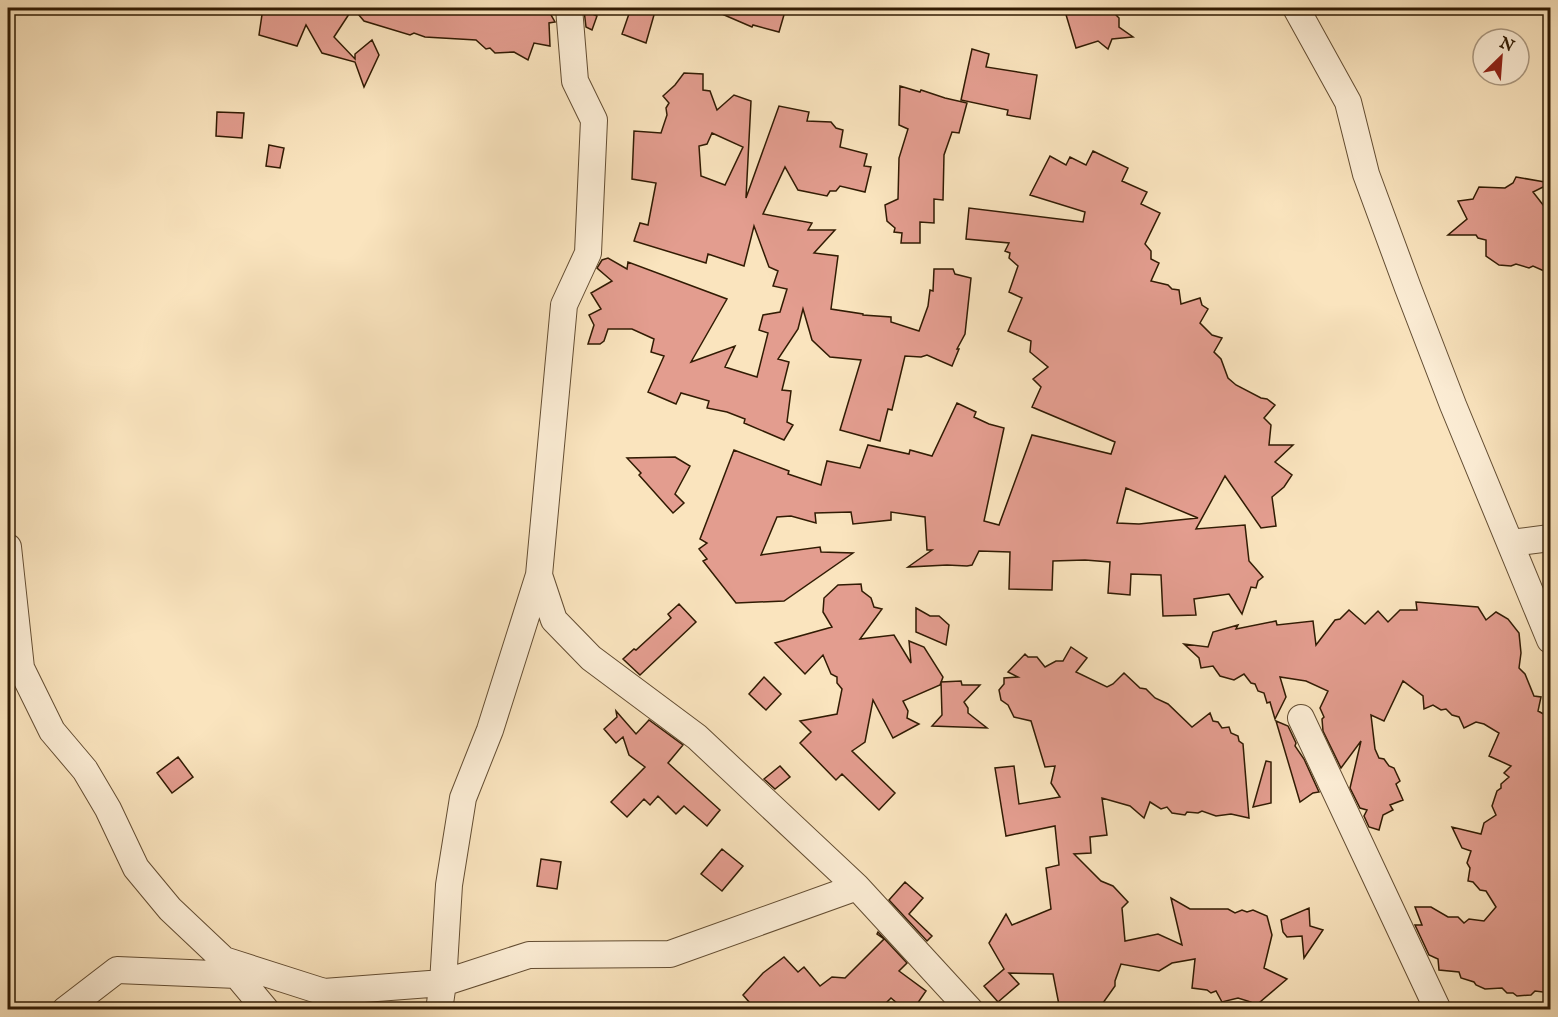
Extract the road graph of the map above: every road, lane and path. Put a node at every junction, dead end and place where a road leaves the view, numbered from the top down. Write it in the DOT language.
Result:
graph roads {
  1 [pos="569,8"];
  2 [pos="1296,8"];
  3 [pos="1551,538"];
  4 [pos="1511,543"];
  5 [pos="8,547"];
  6 [pos="539,575"];
  7 [pos="1551,640"];
  8 [pos="1301,718"];
  9 [pos="856,887"];
  10 [pos="230,968"];
  11 [pos="443,983"];
  12 [pos="65,1010"];
  13 [pos="267,1010"];
  14 [pos="439,1010"];
  15 [pos="970,1010"];
  16 [pos="1438,1010"];
  1 -- 6 [label="street"];
  2 -- 4 [label="street"];
  3 -- 4 [label="street"];
  4 -- 7 [label="street"];
  5 -- 10 [label="street"];
  6 -- 9 [label="street"];
  6 -- 11 [label="street"];
  8 -- 16 [label="street"];
  9 -- 11 [label="street"];
  9 -- 15 [label="street"];
  10 -- 11 [label="street"];
  10 -- 12 [label="street"];
  10 -- 13 [label="street"];
  11 -- 14 [label="street"];
}
